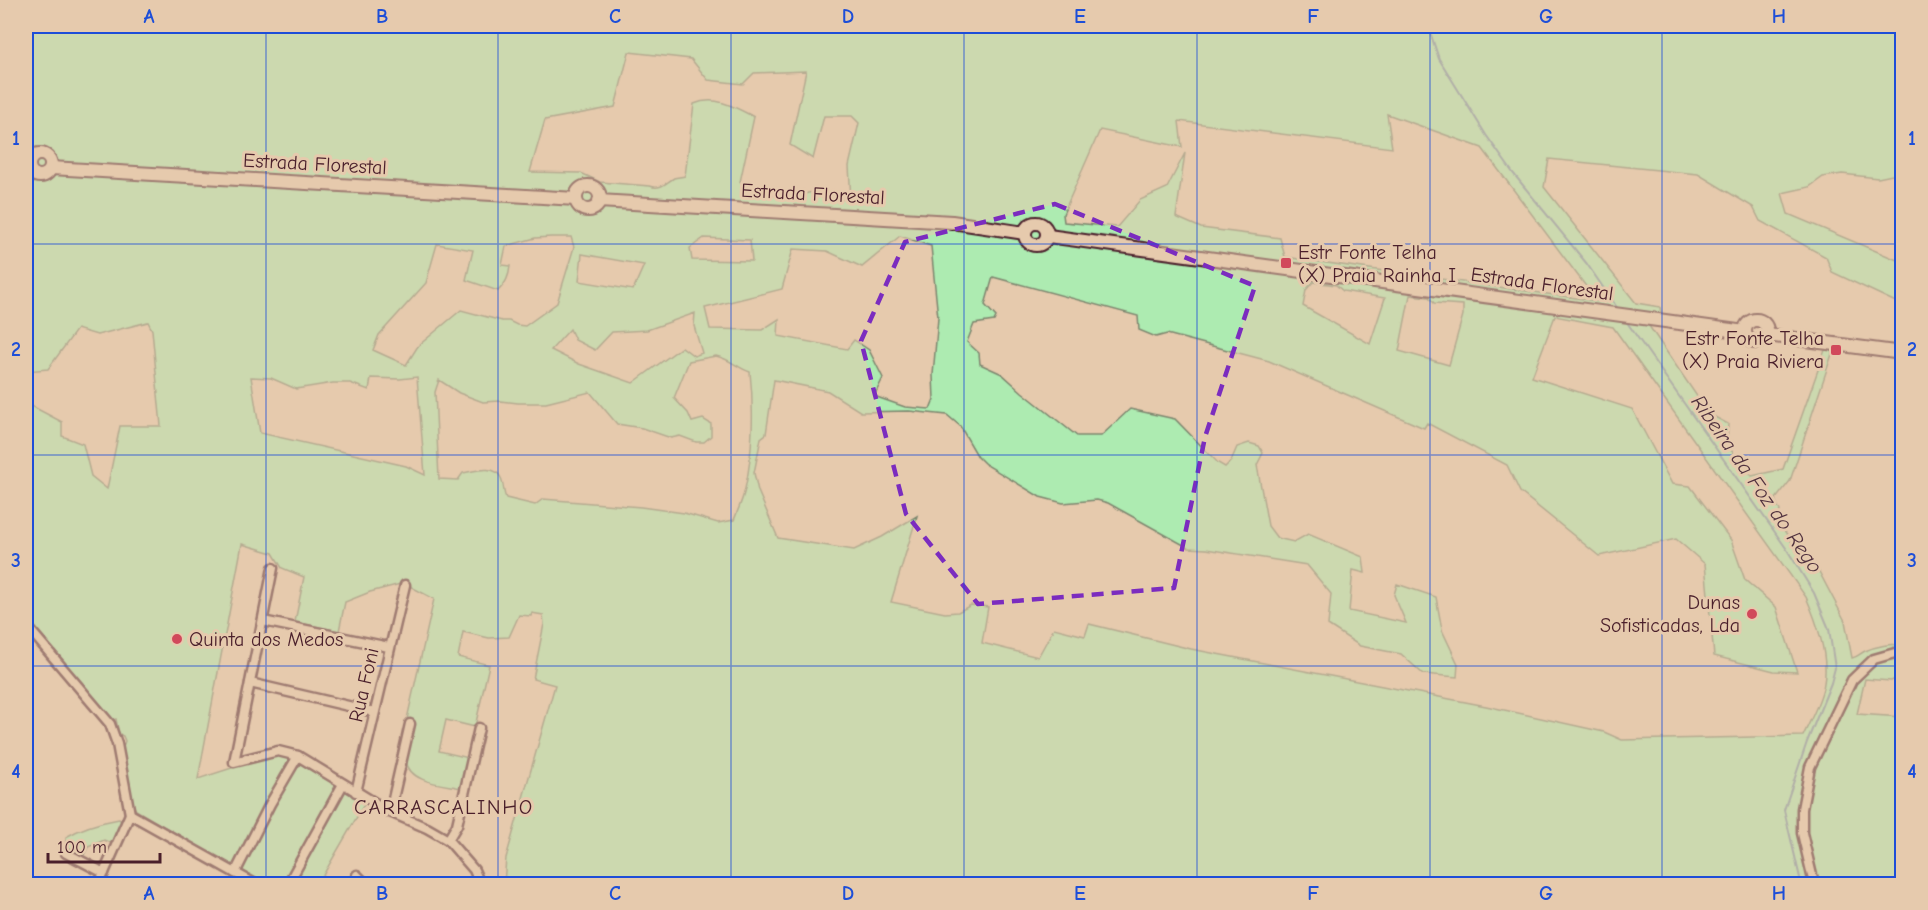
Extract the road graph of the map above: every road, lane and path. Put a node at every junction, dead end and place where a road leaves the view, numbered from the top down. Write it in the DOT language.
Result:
graph roads {
  1 [pos="27,167"];
  2 [pos="51,168"];
  3 [pos="1902,353"];
  4 [pos="273,568"];
  5 [pos="405,585"];
  6 [pos="263,621"];
  7 [pos="26,628"];
  8 [pos="389,647"];
  9 [pos="1902,651"];
  10 [pos="250,683"];
  11 [pos="374,712"];
  12 [pos="410,724"];
  13 [pos="479,728"];
  14 [pos="298,756"];
  15 [pos="343,784"];
  16 [pos="356,792"];
  17 [pos="390,812"];
  18 [pos="130,814"];
  19 [pos="448,840"];
  20 [pos="66,853"];
  21 [pos="104,873"];
  22 [pos="235,873"];
  23 [pos="357,875"];
  24 [pos="99,885"];
  25 [pos="255,885"];
  26 [pos="288,885"];
  27 [pos="366,885"];
  28 [pos="477,885"];
  29 [pos="1814,885"];
  1 -- 2 [label="main road"];
  1 -- 2 [label="main road"];
  2 -- 3 [label="main road, Estrada Florestal"];
  4 -- 6 [label="street"];
  5 -- 8 [label="street, Rua Foni"];
  6 -- 8 [label="street"];
  6 -- 10 [label="street"];
  7 -- 18 [label="street"];
  8 -- 11 [label="street, Rua Foni"];
  9 -- 29 [label="street"];
  10 -- 11 [label="street"];
  10 -- 14 [label="street"];
  11 -- 16 [label="street, Rua Foni"];
  12 -- 17 [label="street"];
  13 -- 19 [label="street"];
  14 -- 15 [label="street"];
  14 -- 22 [label="street"];
  15 -- 16 [label="street"];
  15 -- 26 [label="street"];
  16 -- 17 [label="street"];
  17 -- 19 [label="street"];
  18 -- 21 [label="street"];
  18 -- 22 [label="street"];
  19 -- 28 [label="street"];
  20 -- 21 [label="street"];
  21 -- 24 [label="street"];
  22 -- 25 [label="street"];
  23 -- 27 [label="street"];
}
